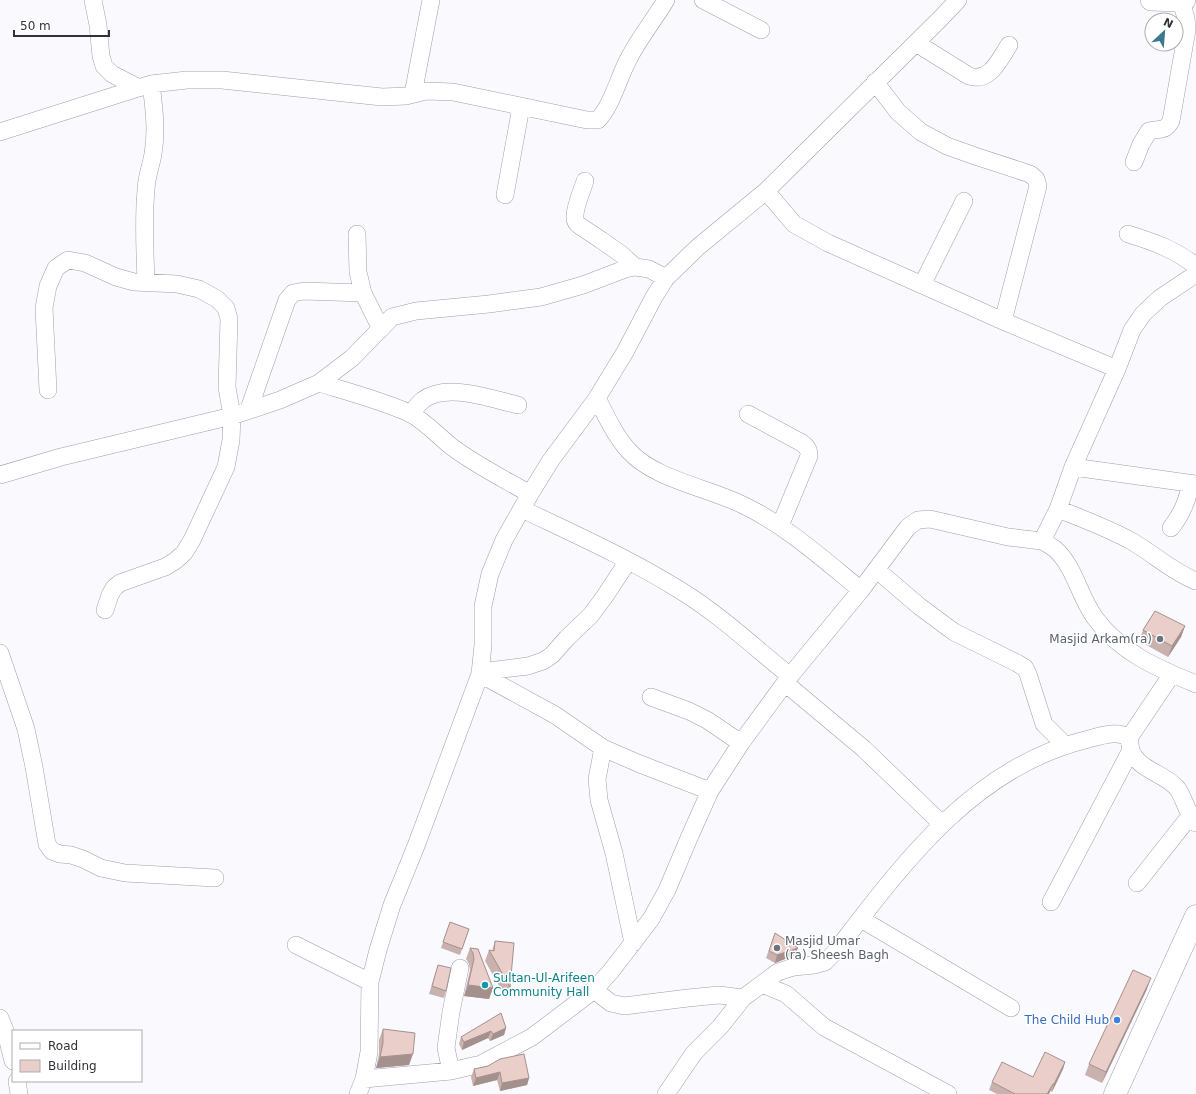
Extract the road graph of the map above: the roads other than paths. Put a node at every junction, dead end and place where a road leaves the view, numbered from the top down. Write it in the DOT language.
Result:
graph roads {
  1 [pos="93,0"];
  2 [pos="431,0"];
  3 [pos="666,0"];
  4 [pos="702,0"];
  5 [pos="958,0"];
  6 [pos="1151,0"];
  7 [pos="1183,0"];
  8 [pos="760,30"];
  9 [pos="916,43"];
  10 [pos="1009,45"];
  11 [pos="875,82"];
  12 [pos="145,86"];
  13 [pos="413,94"];
  14 [pos="521,107"];
  15 [pos="0,132"];
  16 [pos="1134,162"];
  17 [pos="585,181"];
  18 [pos="766,191"];
  19 [pos="505,194"];
  20 [pos="964,201"];
  21 [pos="357,234"];
  22 [pos="1128,234"];
  23 [pos="1196,266"];
  24 [pos="635,267"];
  25 [pos="1196,274"];
  26 [pos="666,278"];
  27 [pos="146,282"];
  28 [pos="922,285"];
  29 [pos="363,293"];
  30 [pos="1003,320"];
  31 [pos="381,329"];
  32 [pos="1117,369"];
  33 [pos="320,383"];
  34 [pos="48,390"];
  35 [pos="597,398"];
  36 [pos="518,405"];
  37 [pos="249,409"];
  38 [pos="410,414"];
  39 [pos="748,414"];
  40 [pos="232,416"];
  41 [pos="1073,467"];
  42 [pos="0,475"];
  43 [pos="1193,484"];
  44 [pos="530,494"];
  45 [pos="522,509"];
  46 [pos="1058,509"];
  47 [pos="780,526"];
  48 [pos="1171,528"];
  49 [pos="1042,541"];
  50 [pos="628,561"];
  51 [pos="877,570"];
  52 [pos="1196,581"];
  53 [pos="861,590"];
  54 [pos="105,610"];
  55 [pos="0,654"];
  56 [pos="480,673"];
  57 [pos="1172,674"];
  58 [pos="788,680"];
  59 [pos="1196,684"];
  60 [pos="651,697"];
  61 [pos="741,743"];
  62 [pos="1130,744"];
  63 [pos="1065,745"];
  64 [pos="603,748"];
  65 [pos="710,791"];
  66 [pos="1193,819"];
  67 [pos="942,824"];
  68 [pos="215,878"];
  69 [pos="1137,883"];
  70 [pos="1051,902"];
  71 [pos="1196,916"];
  72 [pos="861,919"];
  73 [pos="633,943"];
  74 [pos="296,945"];
  75 [pos="1196,950"];
  76 [pos="460,968"];
  77 [pos="370,982"];
  78 [pos="762,984"];
  79 [pos="594,990"];
  80 [pos="743,998"];
  81 [pos="1011,1008"];
  82 [pos="0,1018"];
  83 [pos="12,1057"];
  84 [pos="451,1071"];
  85 [pos="17,1082"];
  86 [pos="361,1086"];
  87 [pos="19,1094"];
  88 [pos="666,1094"];
  89 [pos="948,1094"];
  90 [pos="1115,1094"];
  91 [pos="1132,1094"];
  1 -- 12 [label="street"];
  2 -- 13 [label="street"];
  3 -- 14 [label="street"];
  4 -- 8 [label="street"];
  5 -- 9 [label="street"];
  6 -- 7 [label="main road"];
  7 -- 16 [label="street"];
  9 -- 10 [label="street"];
  9 -- 11 [label="street"];
  11 -- 18 [label="street"];
  11 -- 30 [label="street"];
  12 -- 13 [label="street"];
  12 -- 15 [label="street"];
  12 -- 27 [label="street"];
  13 -- 14 [label="street"];
  14 -- 19 [label="street"];
  17 -- 24 [label="street"];
  18 -- 26 [label="street"];
  18 -- 28 [label="street"];
  20 -- 28 [label="street"];
  21 -- 29 [label="street"];
  22 -- 23 [label="street"];
  24 -- 26 [label="street"];
  24 -- 31 [label="street"];
  25 -- 32 [label="street"];
  26 -- 35 [label="street"];
  27 -- 34 [label="street"];
  27 -- 40 [label="street"];
  28 -- 30 [label="street"];
  29 -- 31 [label="street"];
  29 -- 37 [label="street"];
  30 -- 32 [label="street"];
  31 -- 33 [label="street"];
  32 -- 41 [label="street"];
  33 -- 37 [label="street"];
  33 -- 38 [label="street"];
  35 -- 44 [label="street"];
  35 -- 47 [label="street"];
  36 -- 38 [label="street"];
  37 -- 40 [label="street"];
  38 -- 44 [label="street"];
  39 -- 47 [label="street"];
  40 -- 42 [label="street"];
  40 -- 54 [label="street"];
  41 -- 43 [label="street"];
  41 -- 46 [label="street"];
  43 -- 48 [label="street"];
  44 -- 45 [label="street"];
  45 -- 50 [label="street"];
  45 -- 56 [label="street"];
  46 -- 49 [label="street"];
  46 -- 52 [label="street"];
  47 -- 53 [label="street"];
  49 -- 51 [label="street"];
  49 -- 57 [label="street"];
  50 -- 56 [label="street"];
  50 -- 58 [label="street"];
  51 -- 53 [label="street"];
  51 -- 63 [label="street"];
  53 -- 58 [label="street"];
  55 -- 68 [label="street"];
  56 -- 64 [label="street"];
  56 -- 77 [label="street"];
  57 -- 59 [label="street"];
  57 -- 62 [label="street"];
  58 -- 61 [label="street"];
  58 -- 67 [label="street"];
  60 -- 61 [label="street"];
  61 -- 65 [label="street"];
  62 -- 63 [label="street"];
  62 -- 66 [label="street"];
  62 -- 70 [label="street"];
  63 -- 67 [label="street"];
  64 -- 65 [label="street"];
  64 -- 73 [label="street"];
  65 -- 73 [label="street"];
  66 -- 69 [label="street"];
  67 -- 72 [label="street"];
  71 -- 90 [label="highway"];
  72 -- 78 [label="street"];
  72 -- 81 [label="street"];
  73 -- 79 [label="street"];
  74 -- 77 [label="street"];
  75 -- 91 [label="highway"];
  76 -- 84 [label="street"];
  77 -- 86 [label="street"];
  78 -- 80 [label="street"];
  78 -- 89 [label="street"];
  79 -- 80 [label="street"];
  79 -- 84 [label="street"];
  80 -- 88 [label="street"];
  82 -- 83 [label="street"];
  84 -- 86 [label="street"];
  85 -- 87 [label="street"];
}
